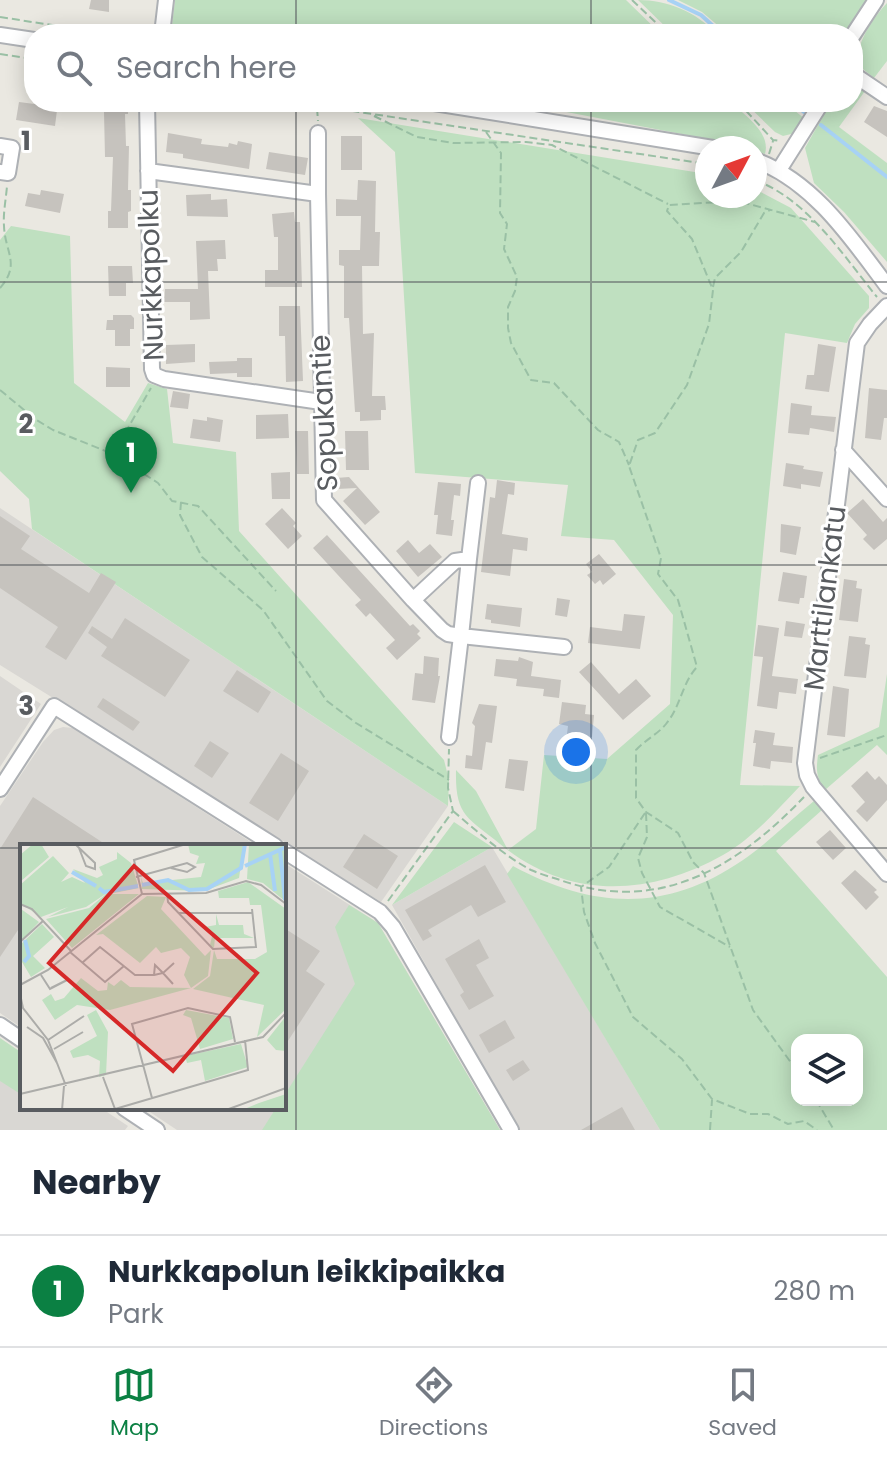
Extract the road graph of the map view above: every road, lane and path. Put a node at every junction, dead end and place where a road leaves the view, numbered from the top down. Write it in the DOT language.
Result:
graph roads {
  1 [pos="166,0"];
  2 [pos="632,0"];
  3 [pos="876,0"];
  4 [pos="0,17"];
  5 [pos="45,24"];
  6 [pos="163,24"];
  7 [pos="657,24"];
  8 [pos="860,24"];
  9 [pos="0,35"];
  10 [pos="24,39"];
  11 [pos="0,54"];
  12 [pos="24,58"];
  13 [pos="863,81"];
  14 [pos="887,97"];
  15 [pos="147,112"];
  16 [pos="354,112"];
  17 [pos="490,112"];
  18 [pos="747,112"];
  19 [pos="816,112"];
  20 [pos="372,115"];
  21 [pos="486,132"];
  22 [pos="318,133"];
  23 [pos="773,140"];
  24 [pos="495,144"];
  25 [pos="796,144"];
  26 [pos="695,145"];
  27 [pos="0,146"];
  28 [pos="767,149"];
  29 [pos="695,162"];
  30 [pos="767,162"];
  31 [pos="779,170"];
  32 [pos="148,171"];
  33 [pos="4,173"];
  34 [pos="767,186"];
  35 [pos="318,194"];
  36 [pos="669,205"];
  37 [pos="771,210"];
  38 [pos="815,222"];
  39 [pos="887,286"];
  40 [pos="0,288"];
  41 [pos="713,290"];
  42 [pos="886,306"];
  43 [pos="154,375"];
  44 [pos="0,390"];
  45 [pos="321,402"];
  46 [pos="843,450"];
  47 [pos="113,454"];
  48 [pos="629,466"];
  49 [pos="478,483"];
  50 [pos="887,499"];
  51 [pos="181,502"];
  52 [pos="469,559"];
  53 [pos="276,591"];
  54 [pos="413,600"];
  55 [pos="461,636"];
  56 [pos="564,647"];
  57 [pos="887,735"];
  58 [pos="449,737"];
  59 [pos="805,763"];
  60 [pos="449,780"];
  61 [pos="813,787"];
  62 [pos="0,789"];
  63 [pos="453,811"];
  64 [pos="646,812"];
  65 [pos="272,844"];
  66 [pos="286,852"];
  67 [pos="704,873"];
  68 [pos="887,874"];
  69 [pos="581,887"];
  70 [pos="653,891"];
  71 [pos="380,912"];
  72 [pos="731,947"];
  73 [pos="0,1025"];
  74 [pos="20,1039"];
  75 [pos="791,1063"];
  76 [pos="712,1099"];
  77 [pos="820,1106"];
  78 [pos="127,1110"];
  79 [pos="157,1130"];
  80 [pos="511,1130"];
  81 [pos="710,1130"];
  82 [pos="817,1130"];
  83 [pos="834,1130"];
  1 -- 6 [label="street"];
  2 -- 7 [label="path"];
  3 -- 8 [label="street"];
  4 -- 5 [label="path"];
  9 -- 10 [label="street"];
  11 -- 12 [label="path"];
  13 -- 14 [label="street"];
  15 -- 32 [label="street, Nurkkapolku"];
  16 -- 20 [label="path"];
  17 -- 26 [label="street"];
  18 -- 23 [label="path"];
  19 -- 25 [label="street"];
  20 -- 21 [label="path"];
  20 -- 24 [label="path"];
  21 -- 24 [label="path"];
  21 -- 29 [label="path"];
  22 -- 35 [label="street, Sopukantie"];
  23 -- 25 [label="path"];
  23 -- 28 [label="path"];
  24 -- 36 [label="path"];
  24 -- 48 [label="path"];
  25 -- 31 [label="street"];
  27 -- 33 [label="street"];
  30 -- 31 [label="street"];
  31 -- 39 [label="street"];
  32 -- 35 [label="street"];
  32 -- 43 [label="street, Nurkkapolku"];
  33 -- 40 [label="path"];
  34 -- 38 [label="path"];
  35 -- 45 [label="street, Sopukantie"];
  36 -- 37 [label="path"];
  36 -- 41 [label="path"];
  37 -- 38 [label="path"];
  37 -- 41 [label="path"];
  38 -- 42 [label="path"];
  41 -- 48 [label="path"];
  42 -- 46 [label="street, Marttilankatu"];
  43 -- 45 [label="street, Nurkkapolku"];
  43 -- 47 [label="path"];
  44 -- 47 [label="path"];
  45 -- 54 [label="street, Sopukantie"];
  46 -- 50 [label="street"];
  46 -- 59 [label="street, Marttilankatu"];
  47 -- 51 [label="path"];
  48 -- 64 [label="path"];
  49 -- 52 [label="street"];
  51 -- 53 [label="path"];
  51 -- 60 [label="path"];
  52 -- 54 [label="street"];
  52 -- 55 [label="street"];
  54 -- 55 [label="street, Sopukantie"];
  55 -- 56 [label="street"];
  55 -- 58 [label="street"];
  57 -- 59 [label="path"];
  58 -- 60 [label="path"];
  59 -- 61 [label="street, Marttilankatu"];
  60 -- 63 [label="path"];
  61 -- 67 [label="path"];
  61 -- 68 [label="street, Marttilankatu"];
  62 -- 65 [label="street"];
  63 -- 69 [label="path"];
  63 -- 71 [label="path"];
  64 -- 67 [label="path"];
  64 -- 69 [label="path"];
  64 -- 70 [label="path"];
  66 -- 71 [label="street"];
  67 -- 70 [label="path"];
  67 -- 72 [label="path"];
  69 -- 70 [label="path"];
  69 -- 76 [label="path"];
  70 -- 72 [label="path"];
  71 -- 80 [label="street"];
  72 -- 75 [label="path"];
  73 -- 74 [label="street"];
  76 -- 81 [label="path"];
  76 -- 82 [label="path"];
  77 -- 83 [label="path"];
  78 -- 79 [label="street"];
}
